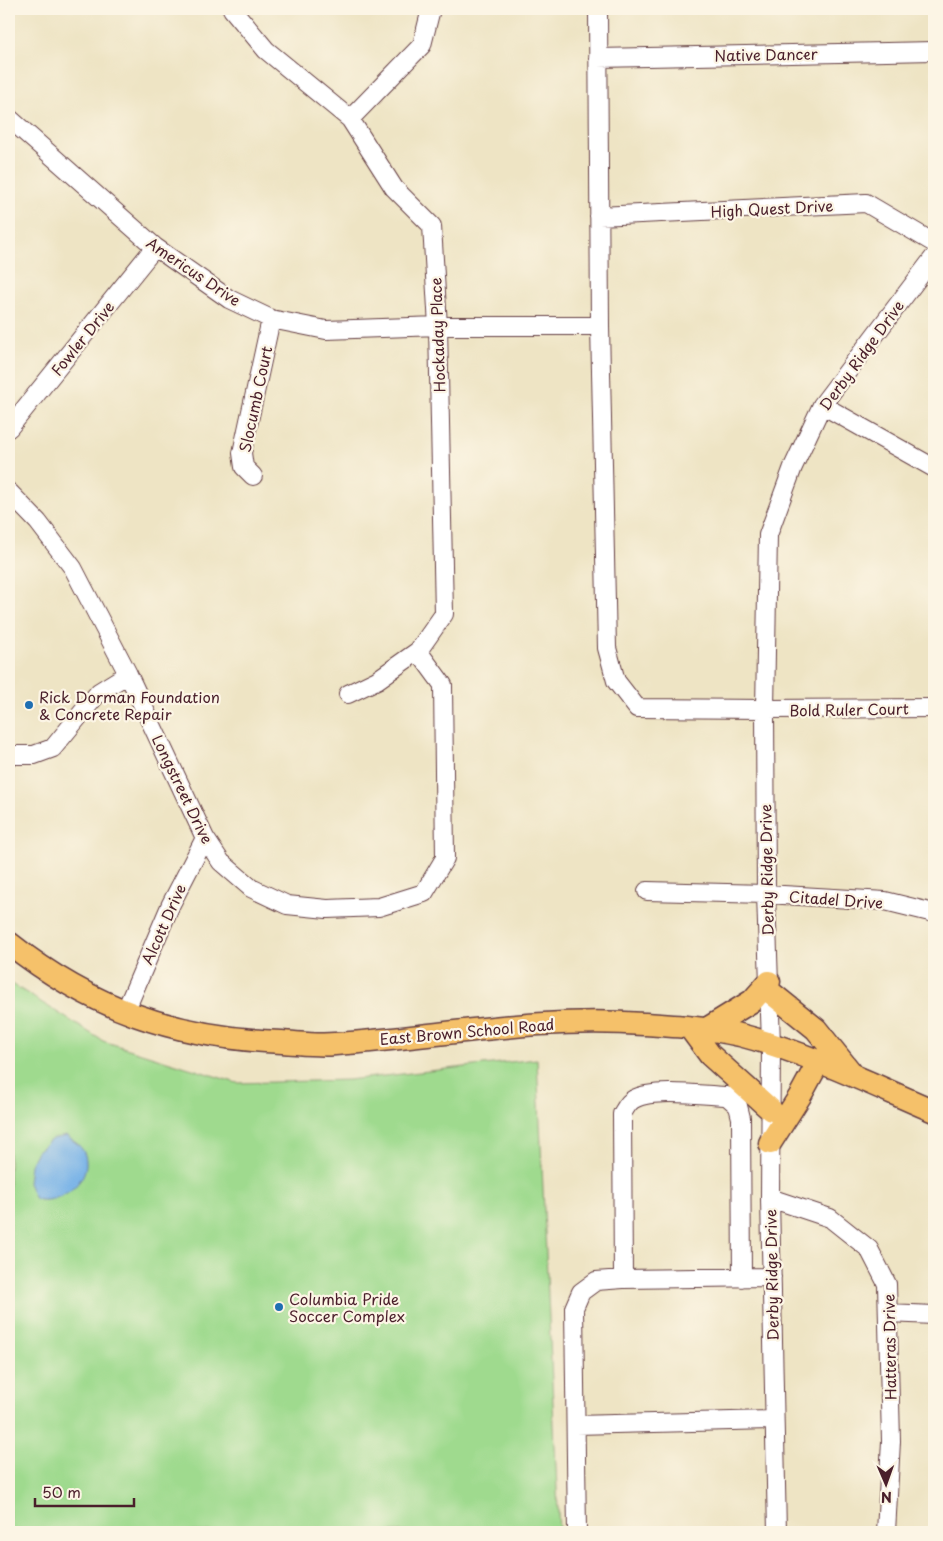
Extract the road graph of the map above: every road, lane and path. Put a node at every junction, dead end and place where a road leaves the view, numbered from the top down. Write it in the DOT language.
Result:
graph roads {
  1 [pos="232,9"];
  2 [pos="431,9"];
  3 [pos="598,9"];
  4 [pos="934,51"];
  5 [pos="598,58"];
  6 [pos="9,118"];
  7 [pos="350,118"];
  8 [pos="599,216"];
  9 [pos="934,243"];
  10 [pos="155,247"];
  11 [pos="934,257"];
  12 [pos="272,319"];
  13 [pos="438,326"];
  14 [pos="600,326"];
  15 [pos="822,405"];
  16 [pos="9,428"];
  17 [pos="934,468"];
  18 [pos="253,476"];
  19 [pos="9,492"];
  20 [pos="418,651"];
  21 [pos="128,674"];
  22 [pos="348,694"];
  23 [pos="934,708"];
  24 [pos="765,710"];
  25 [pos="9,755"];
  26 [pos="205,838"];
  27 [pos="647,891"];
  28 [pos="766,894"];
  29 [pos="934,913"];
  30 [pos="9,944"];
  31 [pos="769,987"];
  32 [pos="125,1012"];
  33 [pos="697,1029"];
  34 [pos="772,1044"];
  35 [pos="819,1061"];
  36 [pos="855,1078"];
  37 [pos="771,1110"];
  38 [pos="934,1111"];
  39 [pos="770,1143"];
  40 [pos="770,1198"];
  41 [pos="772,1277"];
  42 [pos="742,1278"];
  43 [pos="623,1279"];
  44 [pos="888,1313"];
  45 [pos="934,1315"];
  46 [pos="774,1420"];
  47 [pos="576,1425"];
  48 [pos="577,1532"];
  49 [pos="776,1532"];
  50 [pos="886,1532"];
  1 -- 7 [label="street, Hockaday Place"];
  2 -- 7 [label="street"];
  3 -- 5 [label="street"];
  4 -- 5 [label="street, Native Dancer"];
  5 -- 8 [label="street"];
  6 -- 10 [label="street, Americus Drive"];
  7 -- 13 [label="street, Hockaday Place"];
  8 -- 9 [label="street, High Quest Drive"];
  8 -- 14 [label="street"];
  10 -- 12 [label="street, Americus Drive"];
  10 -- 16 [label="street, Fowler Drive"];
  11 -- 15 [label="street, Derby Ridge Drive"];
  12 -- 13 [label="street, Americus Drive"];
  12 -- 18 [label="street, Slocumb Court"];
  13 -- 14 [label="street, Americus Drive"];
  13 -- 20 [label="street, Hockaday Place"];
  14 -- 24 [label="street, Bold Ruler Court"];
  15 -- 17 [label="street"];
  15 -- 24 [label="street, Derby Ridge Drive"];
  19 -- 21 [label="street, Longstreet Drive"];
  20 -- 22 [label="street, Hockaday Place"];
  20 -- 26 [label="street, Longstreet Drive"];
  21 -- 25 [label="street"];
  21 -- 26 [label="street, Longstreet Drive"];
  23 -- 24 [label="street, Bold Ruler Court"];
  24 -- 28 [label="street, Derby Ridge Drive"];
  26 -- 32 [label="street, Alcott Drive"];
  27 -- 28 [label="street, Citadel Drive"];
  28 -- 29 [label="street, Citadel Drive"];
  28 -- 31 [label="street, Derby Ridge Drive"];
  30 -- 32 [label="main road, East Brown School Road"];
  31 -- 33 [label="main road"];
  31 -- 34 [label="street, Derby Ridge Drive"];
  31 -- 36 [label="main road"];
  32 -- 33 [label="main road, East Brown School Road"];
  33 -- 34 [label="main road, East Brown School Road"];
  33 -- 37 [label="main road"];
  34 -- 35 [label="main road, East Brown School Road"];
  34 -- 37 [label="street, Derby Ridge Drive"];
  35 -- 36 [label="main road, East Brown School Road"];
  35 -- 39 [label="main road"];
  36 -- 38 [label="main road, East Brown School Road"];
  37 -- 39 [label="street, Derby Ridge Drive"];
  39 -- 40 [label="street, Derby Ridge Drive"];
  40 -- 41 [label="street, Derby Ridge Drive"];
  40 -- 44 [label="street, Hatteras Drive"];
  41 -- 42 [label="street"];
  41 -- 46 [label="street, Derby Ridge Drive"];
  42 -- 43 [label="street"];
  42 -- 43 [label="street"];
  43 -- 47 [label="street"];
  44 -- 45 [label="street"];
  44 -- 50 [label="street, Hatteras Drive"];
  46 -- 47 [label="street"];
  46 -- 49 [label="street, Derby Ridge Drive"];
  47 -- 48 [label="street"];
}
